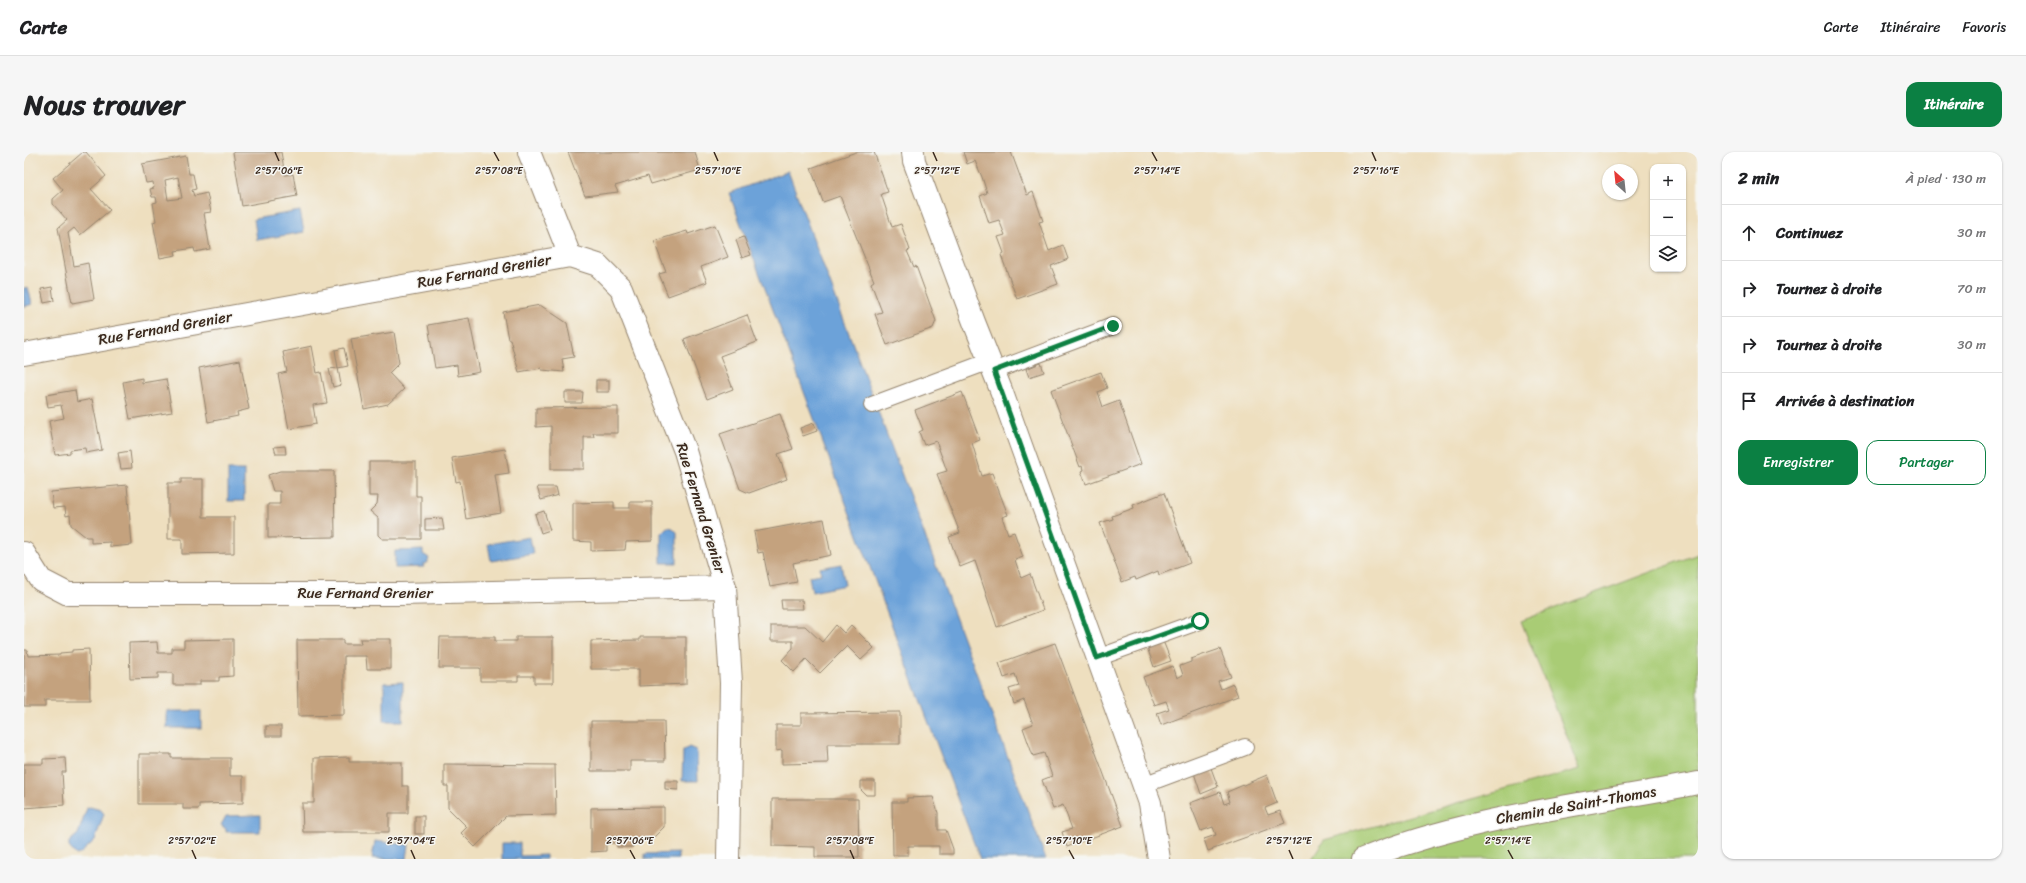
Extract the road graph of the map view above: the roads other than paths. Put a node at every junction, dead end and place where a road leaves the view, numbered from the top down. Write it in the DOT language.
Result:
graph roads {
  1 [pos="529,152"];
  2 [pos="913,152"];
  3 [pos="570,256"];
  4 [pos="1113,326"];
  5 [pos="24,354"];
  6 [pos="992,366"];
  7 [pos="872,405"];
  8 [pos="24,553"];
  9 [pos="725,587"];
  10 [pos="1200,621"];
  11 [pos="1097,658"];
  12 [pos="1245,747"];
  13 [pos="1698,783"];
  14 [pos="1143,785"];
  15 [pos="728,859"];
  16 [pos="1159,859"];
  17 [pos="1363,859"];
  1 -- 3 [label="street"];
  2 -- 6 [label="street"];
  3 -- 5 [label="street, Rue Fernand Grenier"];
  3 -- 9 [label="street, Rue Fernand Grenier"];
  4 -- 6 [label="lane"];
  6 -- 7 [label="lane"];
  6 -- 11 [label="street"];
  8 -- 9 [label="street, Rue Fernand Grenier"];
  9 -- 15 [label="street, Rue Fernand Grenier"];
  10 -- 11 [label="lane"];
  11 -- 14 [label="street"];
  12 -- 14 [label="lane"];
  13 -- 17 [label="street, Chemin de Saint-Thomas"];
  14 -- 16 [label="street"];
}
